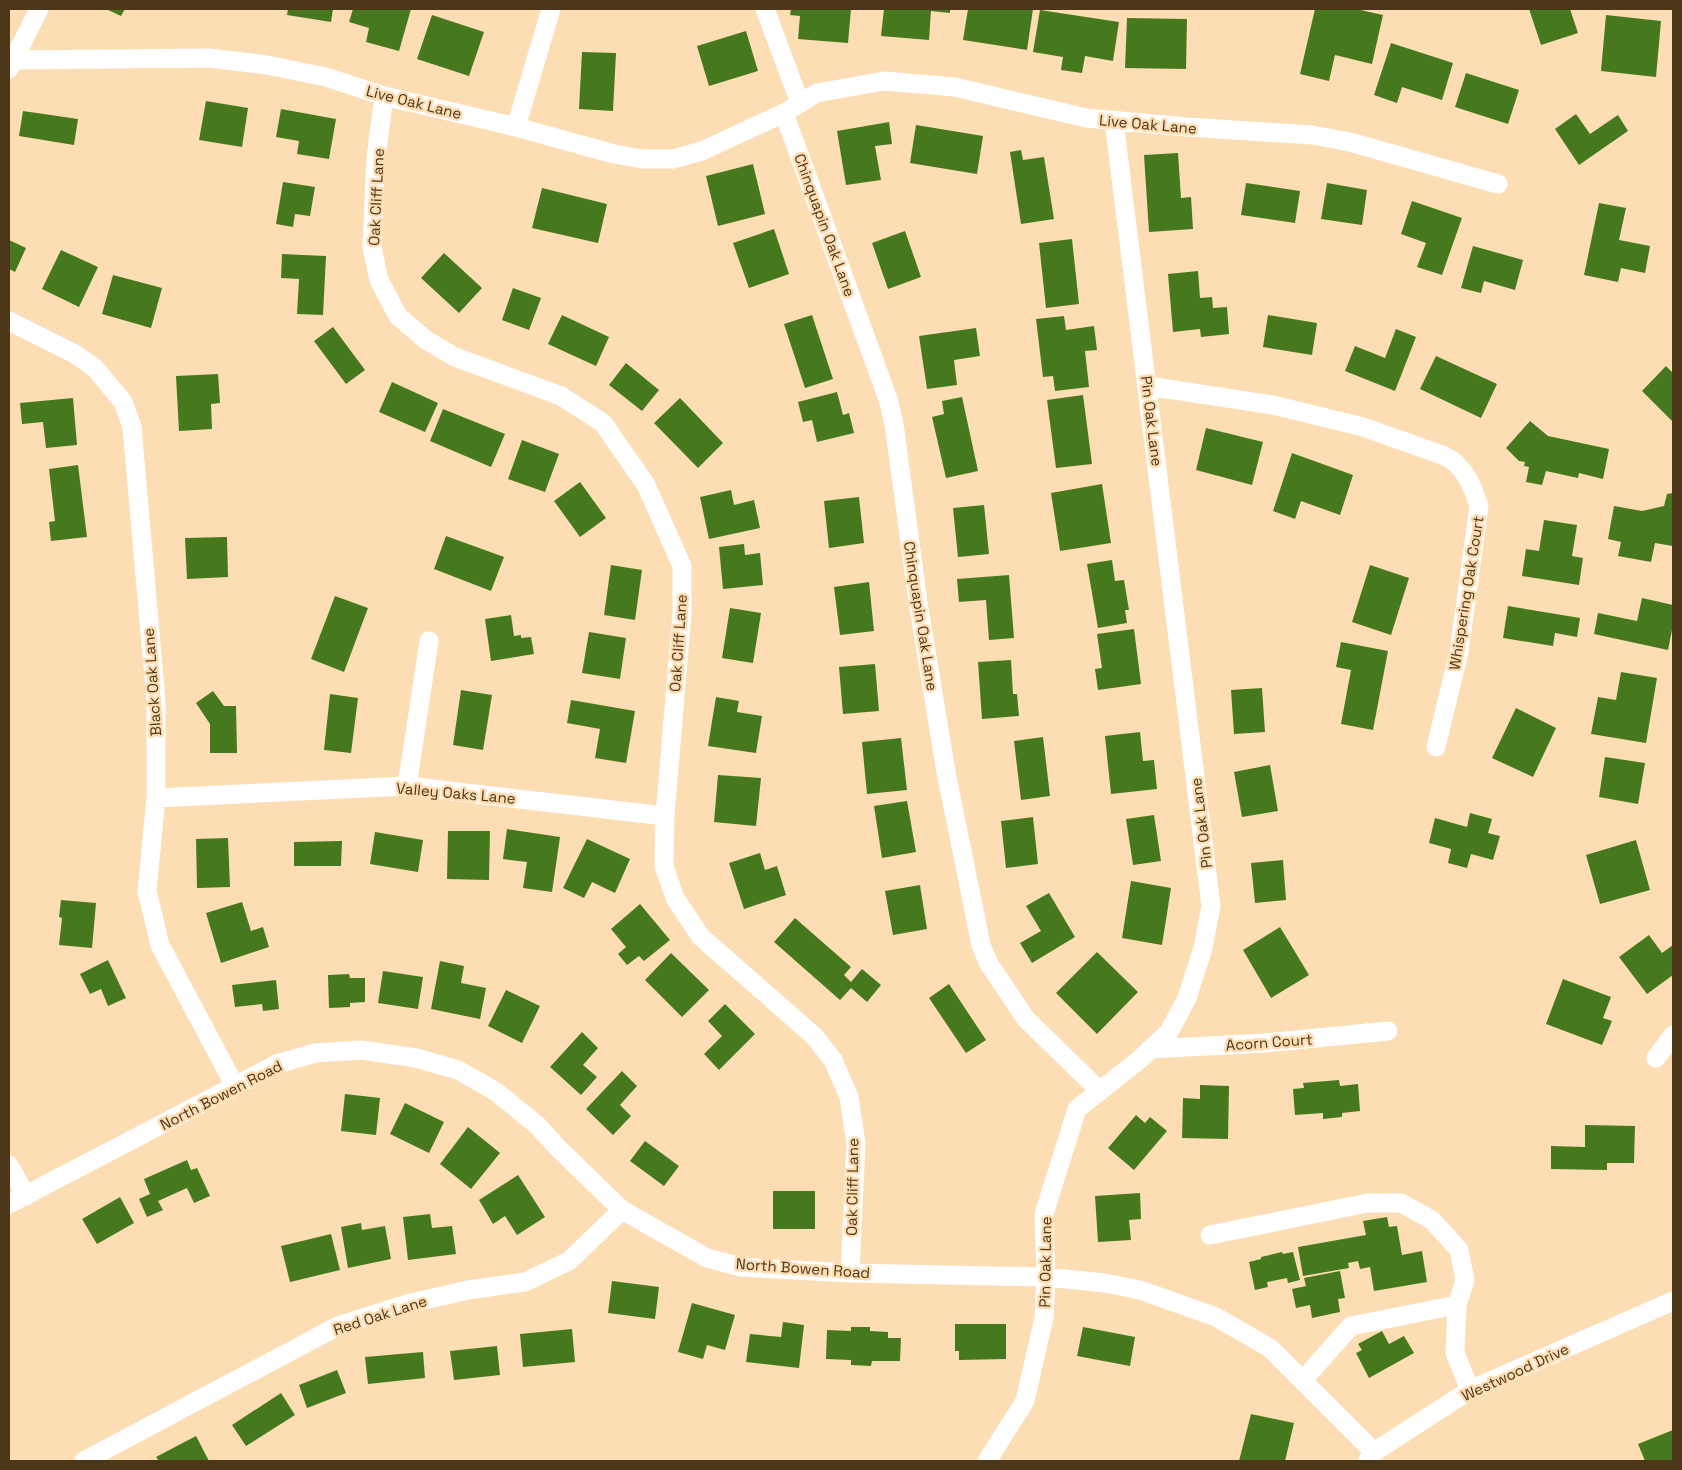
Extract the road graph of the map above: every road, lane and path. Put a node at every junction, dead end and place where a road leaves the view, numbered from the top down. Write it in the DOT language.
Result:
graph roads {
  1 [pos="39,9"];
  2 [pos="551,9"];
  3 [pos="765,9"];
  4 [pos="11,64"];
  5 [pos="384,96"];
  6 [pos="800,103"];
  7 [pos="784,112"];
  8 [pos="1114,121"];
  9 [pos="516,127"];
  10 [pos="1498,184"];
  11 [pos="9,321"];
  12 [pos="1148,386"];
  13 [pos="429,641"];
  14 [pos="1436,747"];
  15 [pos="407,786"];
  16 [pos="156,798"];
  17 [pos="666,816"];
  18 [pos="1388,1031"];
  19 [pos="1673,1035"];
  20 [pos="1150,1050"];
  21 [pos="1656,1058"];
  22 [pos="235,1086"];
  23 [pos="1100,1091"];
  24 [pos="9,1165"];
  25 [pos="26,1196"];
  26 [pos="9,1204"];
  27 [pos="622,1210"];
  28 [pos="1210,1235"];
  29 [pos="850,1273"];
  30 [pos="1046,1277"];
  31 [pos="1673,1301"];
  32 [pos="1457,1305"];
  33 [pos="1303,1380"];
  34 [pos="1470,1390"];
  35 [pos="1371,1457"];
  36 [pos="84,1461"];
  37 [pos="988,1461"];
  1 -- 4 [label="street"];
  2 -- 9 [label="street"];
  3 -- 6 [label="street"];
  4 -- 5 [label="street, Live Oak Lane"];
  5 -- 9 [label="street, Live Oak Lane"];
  5 -- 17 [label="street, Oak Cliff Lane"];
  6 -- 7 [label="street, Live Oak Lane"];
  6 -- 8 [label="street, Live Oak Lane"];
  7 -- 9 [label="street, Live Oak Lane"];
  7 -- 23 [label="street, Chinquapin Oak Lane"];
  8 -- 10 [label="street, Live Oak Lane"];
  8 -- 12 [label="street, Pin Oak Lane"];
  11 -- 16 [label="street, Black Oak Lane"];
  12 -- 14 [label="street, Whispering Oak Court"];
  12 -- 20 [label="street, Pin Oak Lane"];
  13 -- 15 [label="street"];
  15 -- 16 [label="street, Valley Oaks Lane"];
  15 -- 17 [label="street, Valley Oaks Lane"];
  16 -- 22 [label="street, Black Oak Lane"];
  17 -- 29 [label="street, Oak Cliff Lane"];
  18 -- 20 [label="street, Acorn Court"];
  19 -- 21 [label="street"];
  20 -- 23 [label="street, Pin Oak Lane"];
  22 -- 25 [label="street, North Bowen Road"];
  22 -- 27 [label="street, North Bowen Road"];
  23 -- 30 [label="street, Pin Oak Lane"];
  24 -- 25 [label="street"];
  25 -- 26 [label="street, North Bowen Road"];
  27 -- 29 [label="street, North Bowen Road"];
  27 -- 36 [label="street, Red Oak Lane"];
  28 -- 32 [label="street"];
  29 -- 30 [label="street, North Bowen Road"];
  30 -- 33 [label="street, North Bowen Road"];
  30 -- 37 [label="street, Pin Oak Lane"];
  31 -- 34 [label="street, Westwood Drive"];
  32 -- 33 [label="street"];
  32 -- 34 [label="street"];
  33 -- 35 [label="street, North Bowen Road"];
  34 -- 35 [label="street, Westwood Drive"];
}
